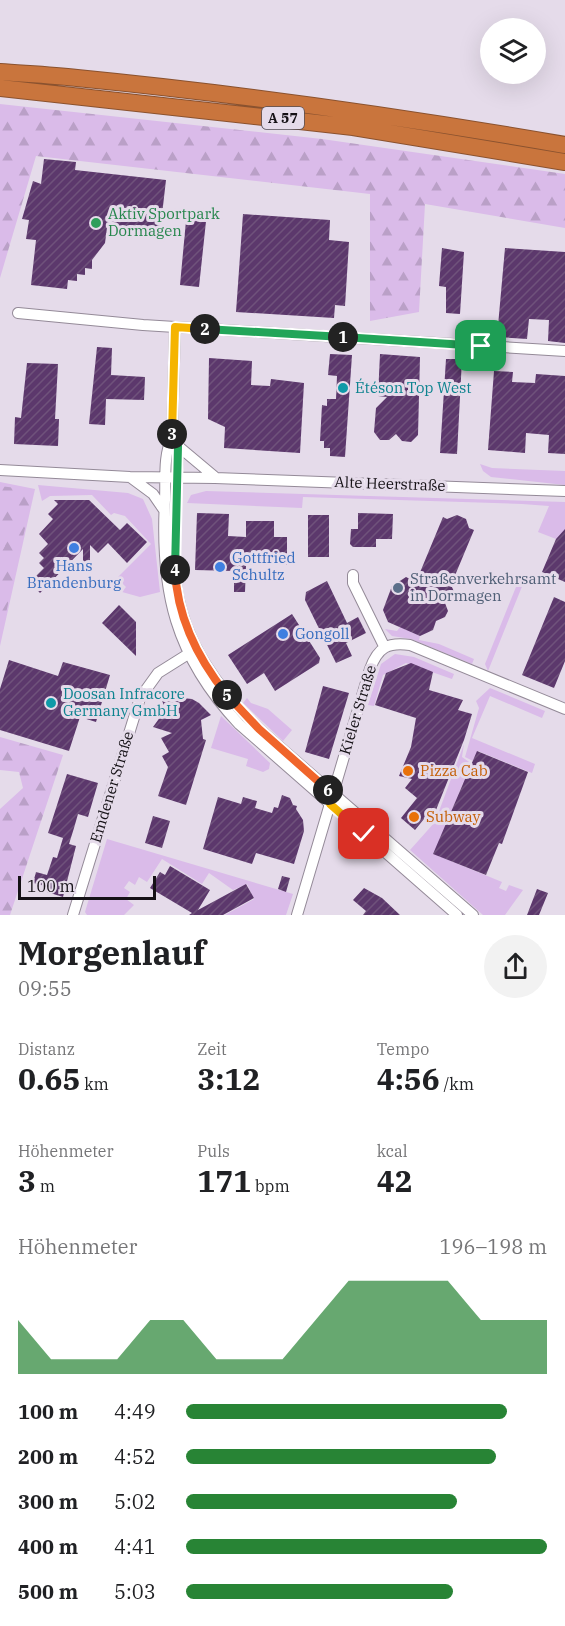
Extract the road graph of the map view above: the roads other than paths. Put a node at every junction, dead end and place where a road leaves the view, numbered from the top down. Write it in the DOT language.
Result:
graph roads {
  1 [pos="0,72"];
  2 [pos="0,88"];
  3 [pos="565,145"];
  4 [pos="565,162"];
  5 [pos="18,313"];
  6 [pos="175,327"];
  7 [pos="565,351"];
  8 [pos="175,442"];
  9 [pos="0,470"];
  10 [pos="130,477"];
  11 [pos="165,477"];
  12 [pos="177,477"];
  13 [pos="215,478"];
  14 [pos="565,491"];
  15 [pos="164,510"];
  16 [pos="353,574"];
  17 [pos="384,646"];
  18 [pos="192,651"];
  19 [pos="565,709"];
  20 [pos="331,799"];
  21 [pos="73,915"];
  22 [pos="297,915"];
  23 [pos="457,915"];
  24 [pos="473,915"];
  1 -- 3 [label="highway, A 57"];
  2 -- 4 [label="highway, A 57"];
  5 -- 6 [label="street"];
  6 -- 7 [label="street"];
  6 -- 8 [label="street"];
  8 -- 11 [label="street"];
  8 -- 12 [label="street"];
  8 -- 13 [label="street"];
  9 -- 10 [label="street, Alte Heerstraße"];
  10 -- 11 [label="street, Alte Heerstraße"];
  10 -- 15 [label="street"];
  11 -- 12 [label="street, Alte Heerstraße"];
  11 -- 15 [label="street"];
  12 -- 13 [label="street, Alte Heerstraße"];
  12 -- 18 [label="street"];
  13 -- 14 [label="street, Alte Heerstraße"];
  15 -- 18 [label="street"];
  16 -- 17 [label="street"];
  17 -- 19 [label="street"];
  17 -- 20 [label="street, Kieler Straße"];
  18 -- 20 [label="street"];
  18 -- 21 [label="street, Emdener Straße"];
  20 -- 22 [label="street, Kieler Straße"];
  20 -- 23 [label="street"];
  20 -- 24 [label="street"];
}
